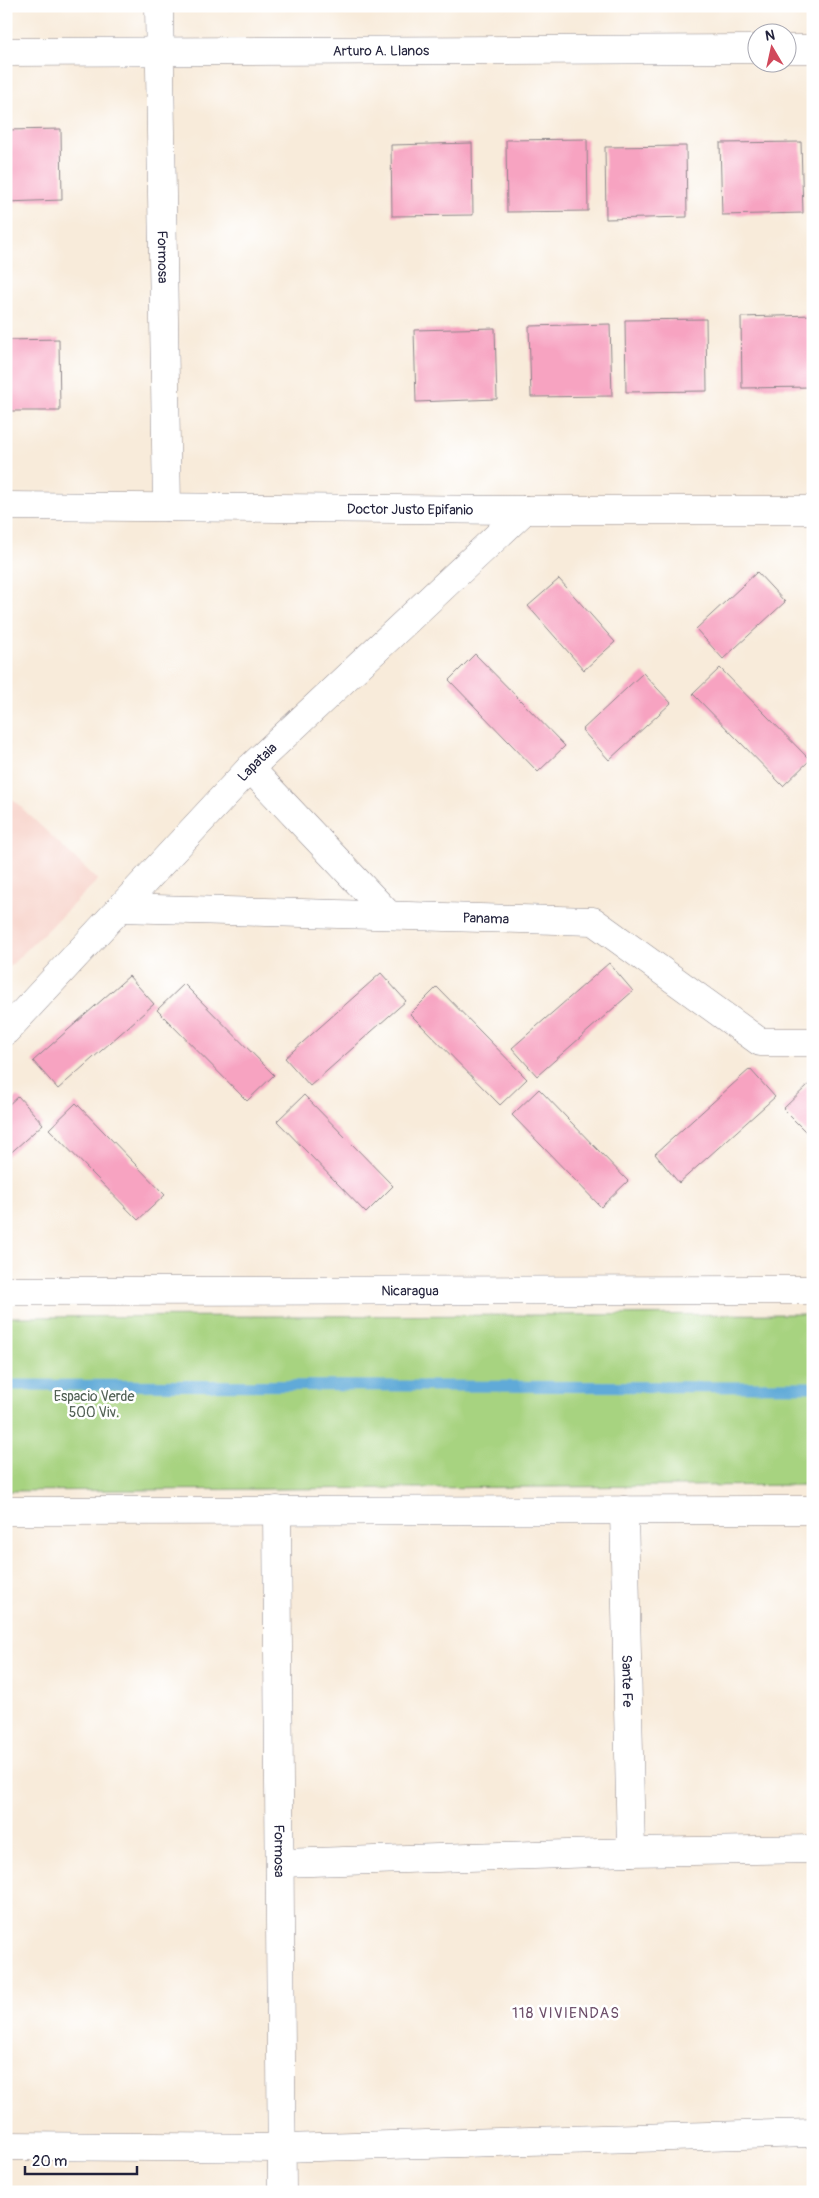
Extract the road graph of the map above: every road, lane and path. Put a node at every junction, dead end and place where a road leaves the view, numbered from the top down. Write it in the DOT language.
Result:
graph roads {
  1 [pos="159,6"];
  2 [pos="746,49"];
  3 [pos="796,49"];
  4 [pos="813,49"];
  5 [pos="6,52"];
  6 [pos="159,52"];
  7 [pos="6,506"];
  8 [pos="167,507"];
  9 [pos="525,510"];
  10 [pos="813,510"];
  11 [pos="250,768"];
  12 [pos="120,908"];
  13 [pos="388,914"];
  14 [pos="6,1031"];
  15 [pos="813,1042"];
  16 [pos="813,1290"];
  17 [pos="6,1291"];
  18 [pos="277,1510"];
  19 [pos="624,1510"];
  20 [pos="813,1510"];
  21 [pos="6,1511"];
  22 [pos="813,1849"];
  23 [pos="631,1852"];
  24 [pos="281,1863"];
  25 [pos="813,2133"];
  26 [pos="6,2146"];
  27 [pos="282,2148"];
  28 [pos="282,2192"];
  1 -- 6 [label="street, Formosa"];
  2 -- 6 [label="street, Arturo A. Llanos"];
  3 -- 4 [label="street"];
  5 -- 6 [label="street, Arturo A. Llanos"];
  6 -- 8 [label="street, Formosa"];
  7 -- 8 [label="street, Doctor Justo Epifanio"];
  8 -- 9 [label="street, Doctor Justo Epifanio"];
  9 -- 10 [label="street, Doctor Justo Epifanio"];
  9 -- 11 [label="street, Lapataia"];
  11 -- 12 [label="street, Lapataia"];
  11 -- 13 [label="street"];
  12 -- 13 [label="street, Panama"];
  12 -- 14 [label="street, Lapataia"];
  13 -- 15 [label="street, Panama"];
  16 -- 17 [label="street, Nicaragua"];
  18 -- 19 [label="street"];
  18 -- 21 [label="street"];
  18 -- 24 [label="street, Formosa"];
  19 -- 20 [label="street"];
  19 -- 23 [label="street, Sante Fe"];
  22 -- 23 [label="street"];
  23 -- 24 [label="street"];
  24 -- 27 [label="street, Formosa"];
  25 -- 27 [label="street"];
  26 -- 27 [label="street"];
  27 -- 28 [label="street, Formosa"];
}
